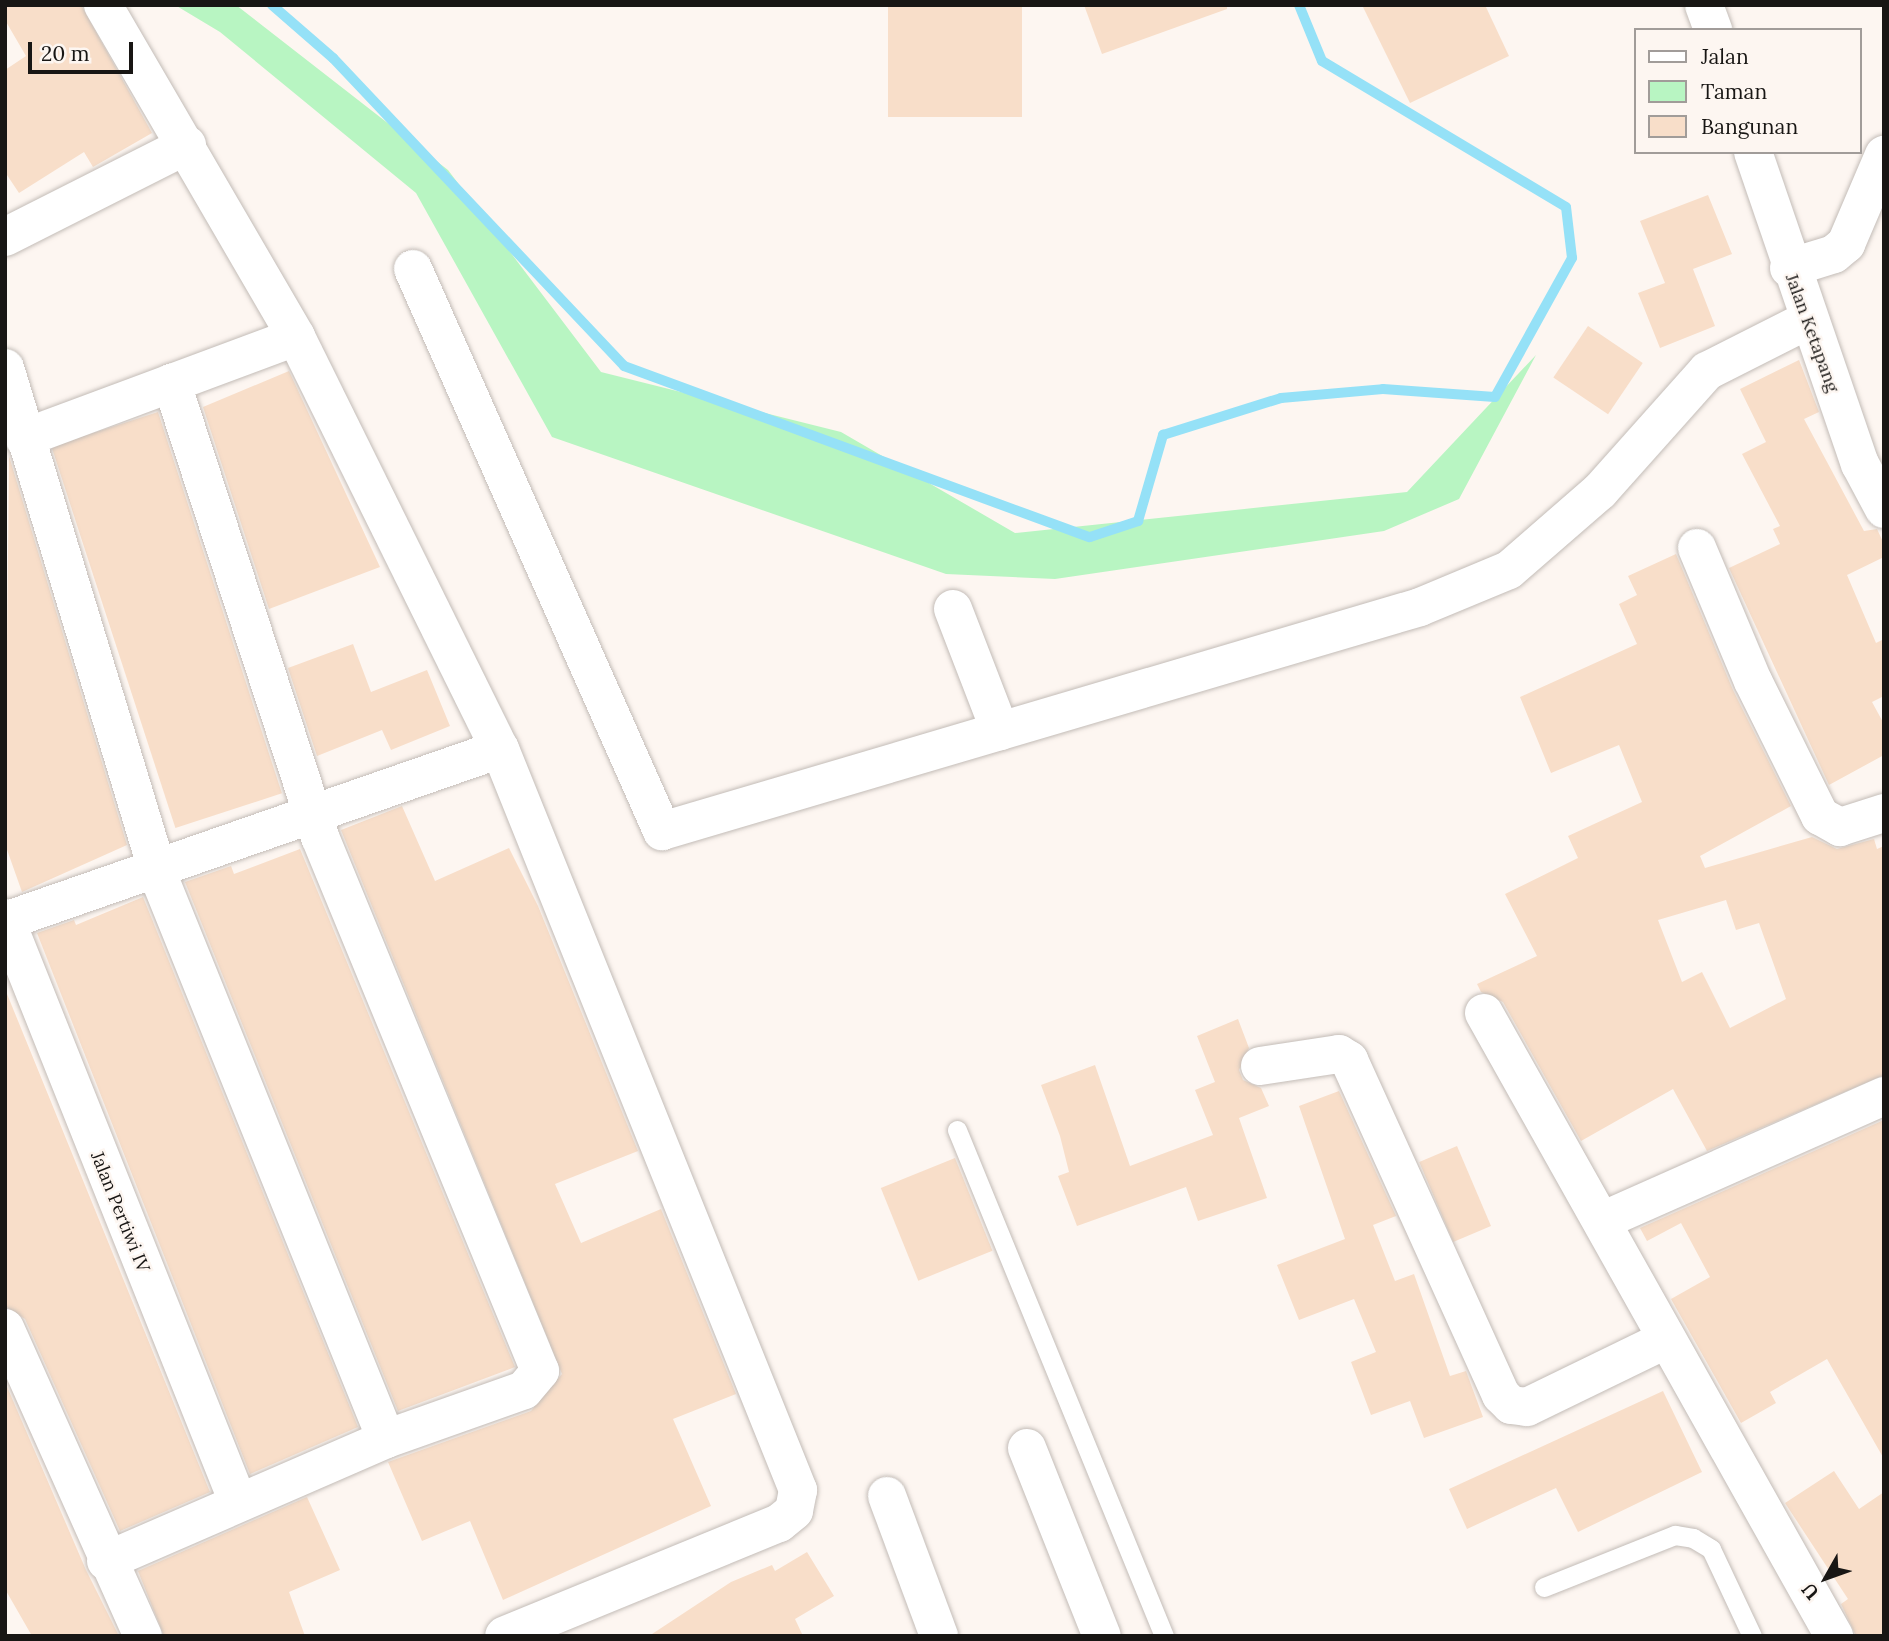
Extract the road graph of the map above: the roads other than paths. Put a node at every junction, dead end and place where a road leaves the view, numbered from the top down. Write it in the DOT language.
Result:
graph roads {
  1 [pos="103,5"];
  2 [pos="1704,5"];
  3 [pos="1712,28"];
  4 [pos="187,145"];
  5 [pos="1754,154"];
  6 [pos="1884,155"];
  7 [pos="5,237"];
  8 [pos="1788,268"];
  9 [pos="413,269"];
  10 [pos="1808,320"];
  11 [pos="296,337"];
  12 [pos="5,368"];
  13 [pos="172,383"];
  14 [pos="24,438"];
  15 [pos="1884,509"];
  16 [pos="1697,548"];
  17 [pos="953,609"];
  18 [pos="1000,731"];
  19 [pos="500,748"];
  20 [pos="1884,813"];
  21 [pos="314,814"];
  22 [pos="157,868"];
  23 [pos="6,920"];
  24 [pos="1484,1013"];
  25 [pos="1260,1066"];
  26 [pos="1884,1096"];
  27 [pos="957,1130"];
  28 [pos="1604,1220"];
  29 [pos="5,1328"];
  30 [pos="1665,1340"];
  31 [pos="14,1376"];
  32 [pos="386,1439"];
  33 [pos="1027,1448"];
  34 [pos="887,1496"];
  35 [pos="238,1502"];
  36 [pos="106,1561"];
  37 [pos="1544,1587"];
  38 [pos="143,1636"];
  39 [pos="504,1636"];
  40 [pos="939,1636"];
  41 [pos="1102,1636"];
  42 [pos="1164,1636"];
  43 [pos="1752,1636"];
  44 [pos="1834,1636"];
  1 -- 4 [label="street"];
  2 -- 3 [label="street"];
  4 -- 7 [label="street"];
  4 -- 11 [label="street"];
  5 -- 8 [label="street, Jalan Ketapang"];
  6 -- 8 [label="street"];
  8 -- 10 [label="street, Jalan Ketapang"];
  9 -- 18 [label="street"];
  10 -- 15 [label="street, Jalan Ketapang"];
  10 -- 18 [label="street"];
  11 -- 13 [label="street"];
  11 -- 19 [label="street"];
  12 -- 14 [label="street"];
  13 -- 14 [label="street"];
  13 -- 21 [label="street"];
  14 -- 22 [label="street"];
  16 -- 20 [label="street"];
  17 -- 18 [label="street"];
  19 -- 21 [label="street"];
  19 -- 39 [label="street"];
  21 -- 22 [label="street"];
  21 -- 32 [label="street"];
  22 -- 23 [label="street"];
  22 -- 32 [label="street"];
  23 -- 35 [label="street, Jalan Pertiwi IV"];
  24 -- 28 [label="street"];
  25 -- 30 [label="street"];
  26 -- 28 [label="street"];
  27 -- 42 [label="lane"];
  28 -- 30 [label="street"];
  29 -- 31 [label="street"];
  30 -- 44 [label="street"];
  31 -- 36 [label="street"];
  32 -- 35 [label="street"];
  33 -- 41 [label="street"];
  34 -- 40 [label="street"];
  35 -- 36 [label="street"];
  36 -- 38 [label="street"];
  37 -- 43 [label="lane"];
}
